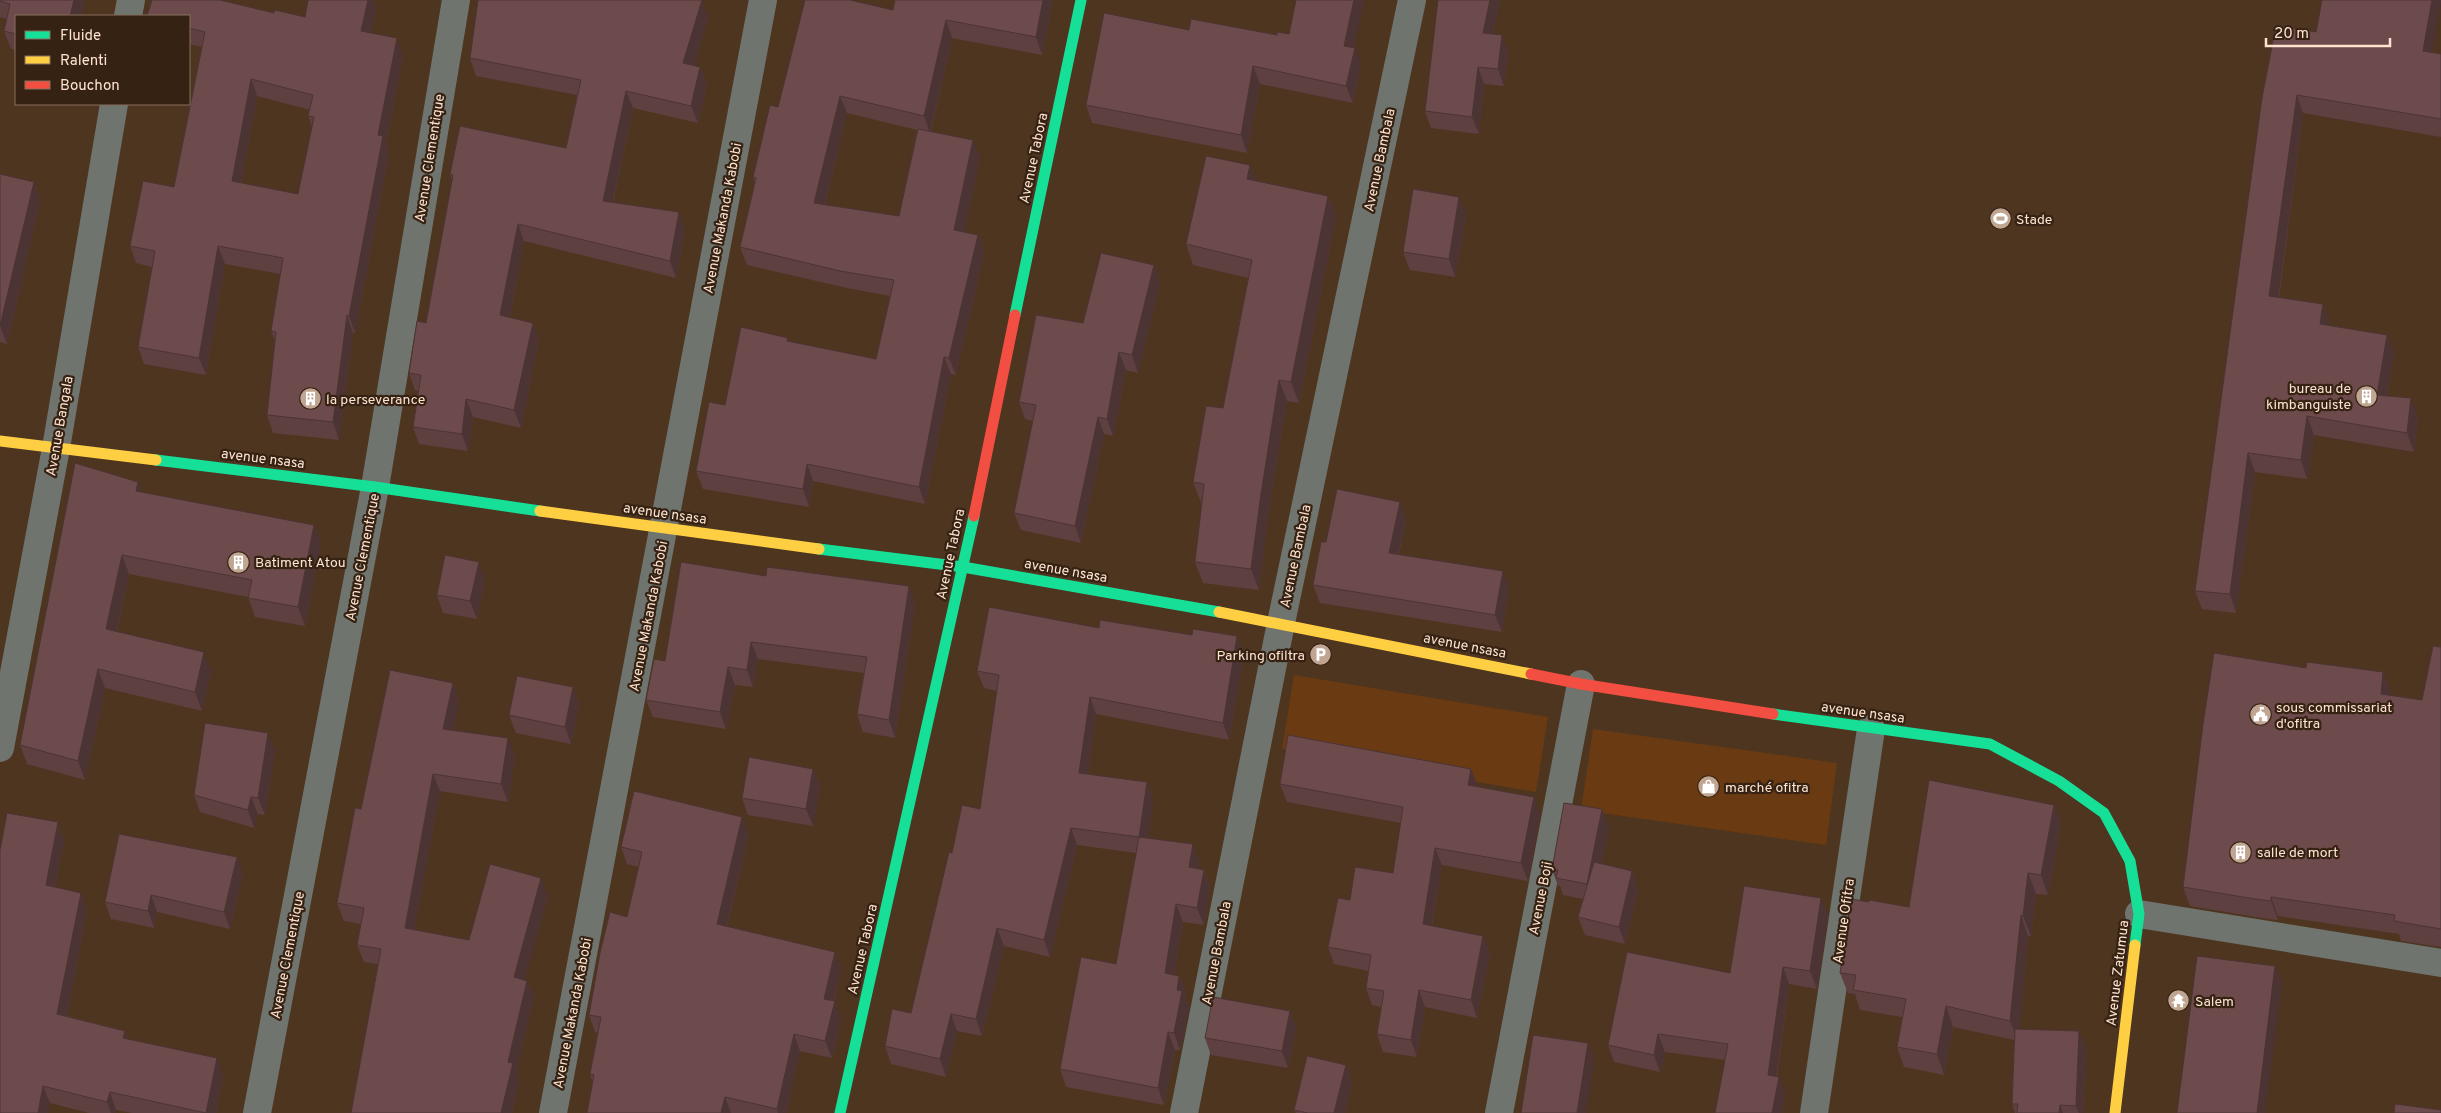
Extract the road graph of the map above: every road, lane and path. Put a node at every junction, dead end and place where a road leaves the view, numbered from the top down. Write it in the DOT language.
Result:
graph roads {
  1 [pos="131,0"];
  2 [pos="456,0"];
  3 [pos="763,0"];
  4 [pos="1081,0"];
  5 [pos="1412,0"];
  6 [pos="128,15"];
  7 [pos="114,105"];
  8 [pos="0,441"];
  9 [pos="56,448"];
  10 [pos="375,487"];
  11 [pos="664,528"];
  12 [pos="963,567"];
  13 [pos="1281,623"];
  14 [pos="1581,684"];
  15 [pos="1871,729"];
  16 [pos="0,748"];
  17 [pos="2104,813"];
  18 [pos="2139,914"];
  19 [pos="2441,963"];
  20 [pos="257,1113"];
  21 [pos="553,1113"];
  22 [pos="840,1113"];
  23 [pos="1184,1113"];
  24 [pos="1499,1113"];
  25 [pos="1814,1113"];
  26 [pos="2116,1113"];
  1 -- 6 [label="street"];
  2 -- 10 [label="street, Avenue Clementique"];
  3 -- 11 [label="street, Avenue Makanda Kabobi"];
  4 -- 12 [label="street, Avenue Tabora"];
  5 -- 13 [label="street, Avenue Bambala"];
  7 -- 9 [label="street, Avenue Bangala"];
  8 -- 9 [label="street, avenue nsasa"];
  9 -- 10 [label="street, avenue nsasa"];
  9 -- 16 [label="street, Avenue Bangala"];
  10 -- 11 [label="street, avenue nsasa"];
  10 -- 20 [label="street, Avenue Clementique"];
  11 -- 12 [label="street, avenue nsasa"];
  11 -- 21 [label="street, Avenue Makanda Kabobi"];
  12 -- 13 [label="street, avenue nsasa"];
  12 -- 22 [label="street, Avenue Tabora"];
  13 -- 14 [label="street, avenue nsasa"];
  13 -- 23 [label="street, Avenue Bambala"];
  14 -- 15 [label="street, avenue nsasa"];
  14 -- 24 [label="street, Avenue Boji"];
  15 -- 17 [label="street, avenue nsasa"];
  15 -- 25 [label="street, Avenue Ofitra"];
  17 -- 18 [label="street, Avenue Zatumua"];
  18 -- 19 [label="street"];
  18 -- 26 [label="street, Avenue Zatumua"];
}
